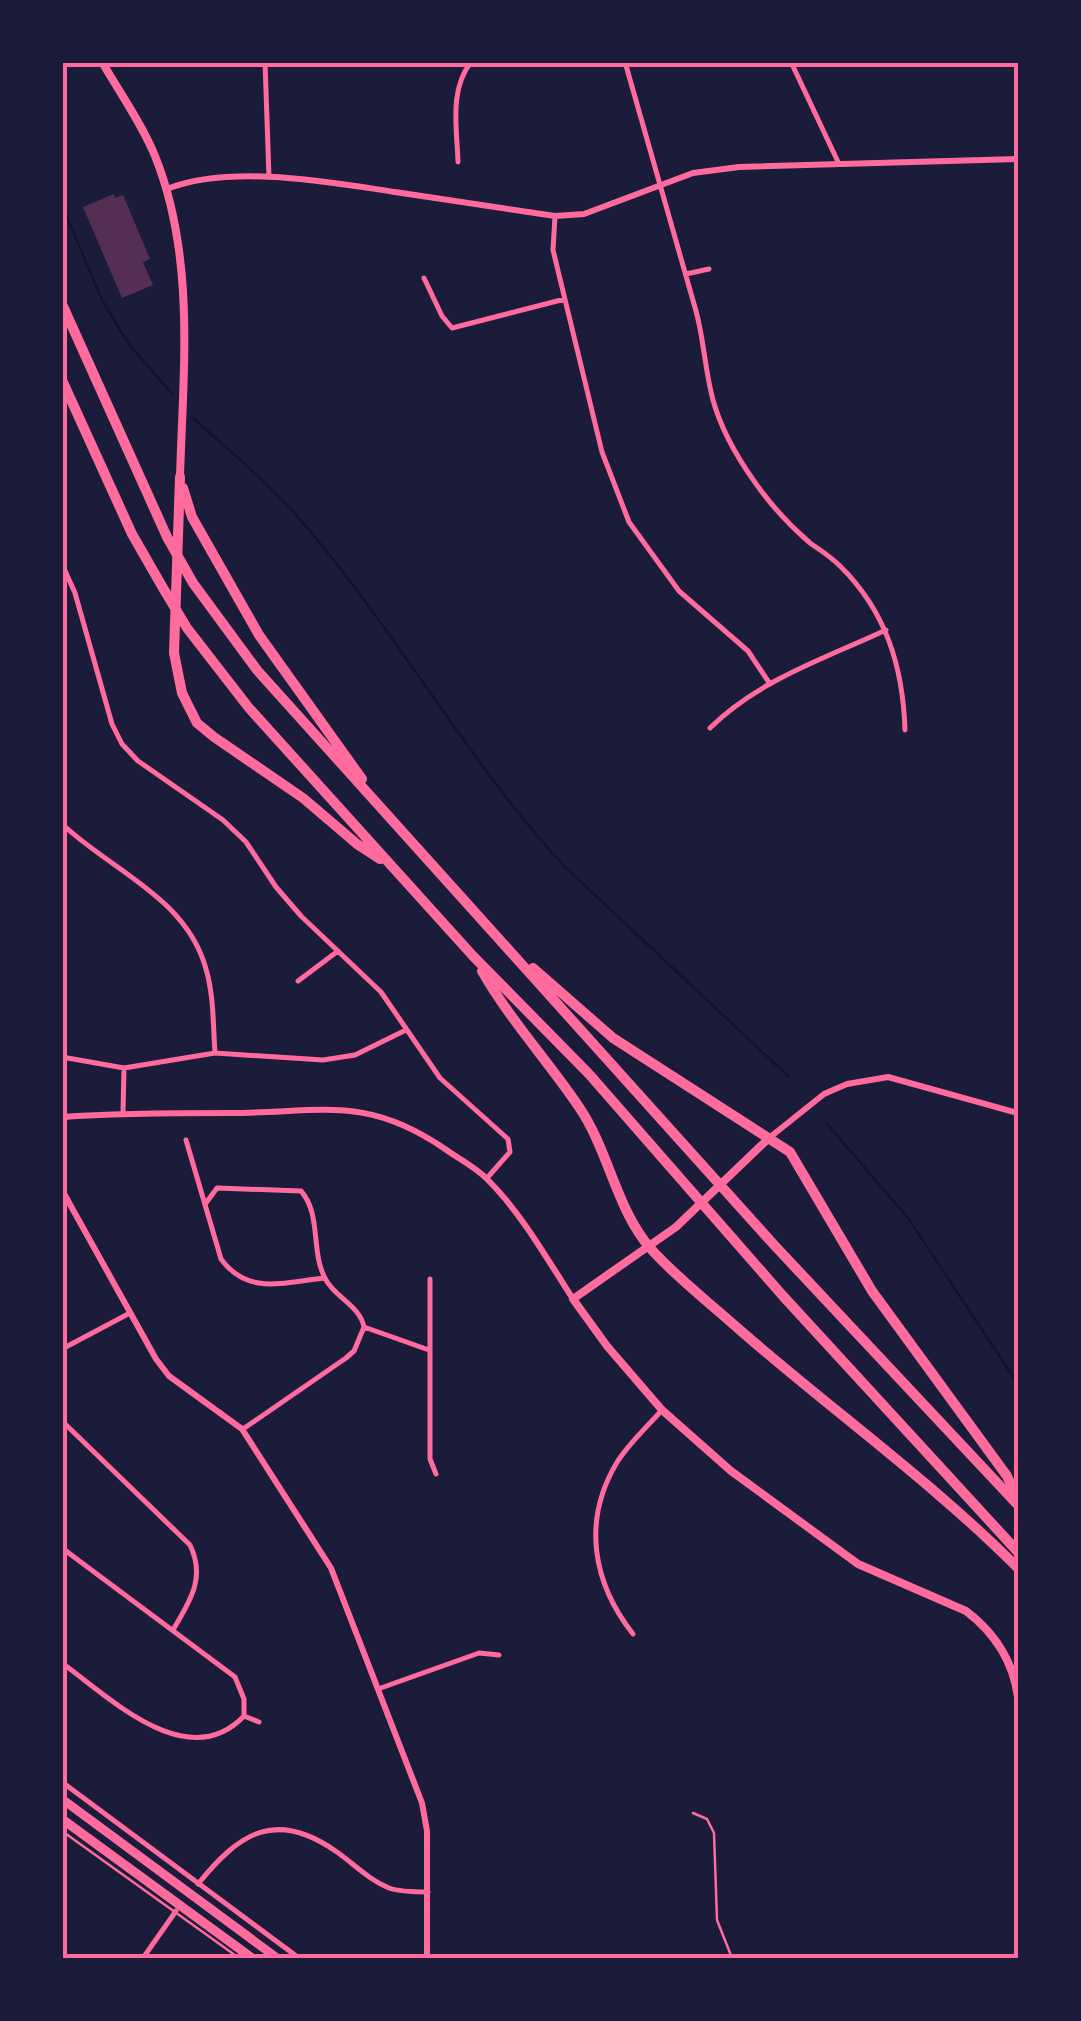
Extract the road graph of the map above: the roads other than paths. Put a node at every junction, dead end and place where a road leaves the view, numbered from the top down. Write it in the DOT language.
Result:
graph roads {
  1 [pos="102,62"];
  2 [pos="265,62"];
  3 [pos="471,62"];
  4 [pos="625,62"];
  5 [pos="791,62"];
  6 [pos="1015,62"];
  7 [pos="1018,71"];
  8 [pos="1018,160"];
  9 [pos="458,162"];
  10 [pos="839,164"];
  11 [pos="268,177"];
  12 [pos="660,184"];
  13 [pos="167,189"];
  14 [pos="555,216"];
  15 [pos="710,269"];
  16 [pos="686,274"];
  17 [pos="424,278"];
  18 [pos="565,299"];
  19 [pos="62,304"];
  20 [pos="62,380"];
  21 [pos="180,477"];
  22 [pos="62,564"];
  23 [pos="886,630"];
  24 [pos="770,684"];
  25 [pos="710,728"];
  26 [pos="905,730"];
  27 [pos="381,806"];
  28 [pos="62,824"];
  29 [pos="394,868"];
  30 [pos="498,936"];
  31 [pos="338,951"];
  32 [pos="473,956"];
  33 [pos="298,981"];
  34 [pos="406,1030"];
  35 [pos="215,1054"];
  36 [pos="62,1056"];
  37 [pos="124,1068"];
  38 [pos="124,1112"];
  39 [pos="1018,1113"];
  40 [pos="62,1117"];
  41 [pos="768,1138"];
  42 [pos="186,1140"];
  43 [pos="487,1178"];
  44 [pos="62,1190"];
  45 [pos="206,1203"];
  46 [pos="650,1248"];
  47 [pos="324,1278"];
  48 [pos="430,1279"];
  49 [pos="573,1299"];
  50 [pos="130,1313"];
  51 [pos="364,1328"];
  52 [pos="62,1350"];
  53 [pos="429,1350"];
  54 [pos="662,1410"];
  55 [pos="62,1421"];
  56 [pos="242,1430"];
  57 [pos="436,1474"];
  58 [pos="1018,1503"];
  59 [pos="62,1548"];
  60 [pos="1018,1552"];
  61 [pos="1018,1568"];
  62 [pos="173,1630"];
  63 [pos="633,1634"];
  64 [pos="499,1655"];
  65 [pos="62,1664"];
  66 [pos="377,1689"];
  67 [pos="1018,1697"];
  68 [pos="244,1716"];
  69 [pos="259,1722"];
  70 [pos="62,1782"];
  71 [pos="62,1799"];
  72 [pos="693,1814"];
  73 [pos="62,1819"];
  74 [pos="62,1831"];
  75 [pos="198,1884"];
  76 [pos="428,1892"];
  77 [pos="176,1912"];
  78 [pos="143,1958"];
  79 [pos="238,1958"];
  80 [pos="252,1958"];
  81 [pos="277,1958"];
  82 [pos="299,1958"];
  83 [pos="428,1958"];
  84 [pos="732,1958"];
  1 -- 13 [label="main road"];
  2 -- 11 [label="street"];
  3 -- 9 [label="street"];
  4 -- 12 [label="street"];
  5 -- 10 [label="street"];
  6 -- 7 [label="street"];
  8 -- 10 [label="street"];
  10 -- 12 [label="street"];
  11 -- 13 [label="street"];
  11 -- 14 [label="street"];
  12 -- 14 [label="street"];
  12 -- 16 [label="street"];
  13 -- 21 [label="main road"];
  14 -- 18 [label="street"];
  15 -- 16 [label="street"];
  16 -- 23 [label="street"];
  17 -- 18 [label="street"];
  18 -- 24 [label="street"];
  19 -- 27 [label="highway"];
  20 -- 29 [label="highway"];
  21 -- 27 [label="highway"];
  21 -- 29 [label="highway"];
  22 -- 31 [label="street"];
  23 -- 24 [label="street"];
  23 -- 26 [label="street"];
  24 -- 25 [label="street"];
  27 -- 30 [label="highway"];
  28 -- 35 [label="street"];
  29 -- 32 [label="highway"];
  30 -- 41 [label="highway"];
  30 -- 58 [label="highway"];
  31 -- 33 [label="street"];
  31 -- 34 [label="street"];
  32 -- 46 [label="highway"];
  32 -- 60 [label="highway"];
  34 -- 35 [label="street"];
  34 -- 43 [label="street"];
  35 -- 37 [label="street"];
  36 -- 37 [label="street"];
  37 -- 38 [label="street"];
  38 -- 40 [label="street"];
  38 -- 43 [label="street"];
  39 -- 41 [label="street"];
  41 -- 46 [label="main road"];
  41 -- 58 [label="highway"];
  42 -- 45 [label="street"];
  43 -- 49 [label="street"];
  44 -- 50 [label="street"];
  45 -- 47 [label="street"];
  45 -- 47 [label="street"];
  46 -- 49 [label="main road"];
  46 -- 61 [label="highway"];
  47 -- 51 [label="street"];
  48 -- 53 [label="street"];
  49 -- 54 [label="main road"];
  50 -- 52 [label="street"];
  50 -- 56 [label="street"];
  51 -- 53 [label="street"];
  51 -- 56 [label="street"];
  53 -- 57 [label="street"];
  54 -- 63 [label="street"];
  54 -- 67 [label="main road"];
  55 -- 62 [label="street"];
  56 -- 66 [label="street"];
  59 -- 62 [label="street"];
  62 -- 68 [label="street"];
  64 -- 66 [label="street"];
  65 -- 68 [label="street"];
  66 -- 76 [label="street"];
  68 -- 69 [label="street"];
  70 -- 75 [label="street"];
  71 -- 81 [label="main road"];
  72 -- 84 [label="lane"];
  73 -- 80 [label="main road"];
  74 -- 77 [label="lane"];
  75 -- 76 [label="street"];
  75 -- 82 [label="street"];
  76 -- 83 [label="street"];
  77 -- 78 [label="street"];
  77 -- 79 [label="lane"];
}
